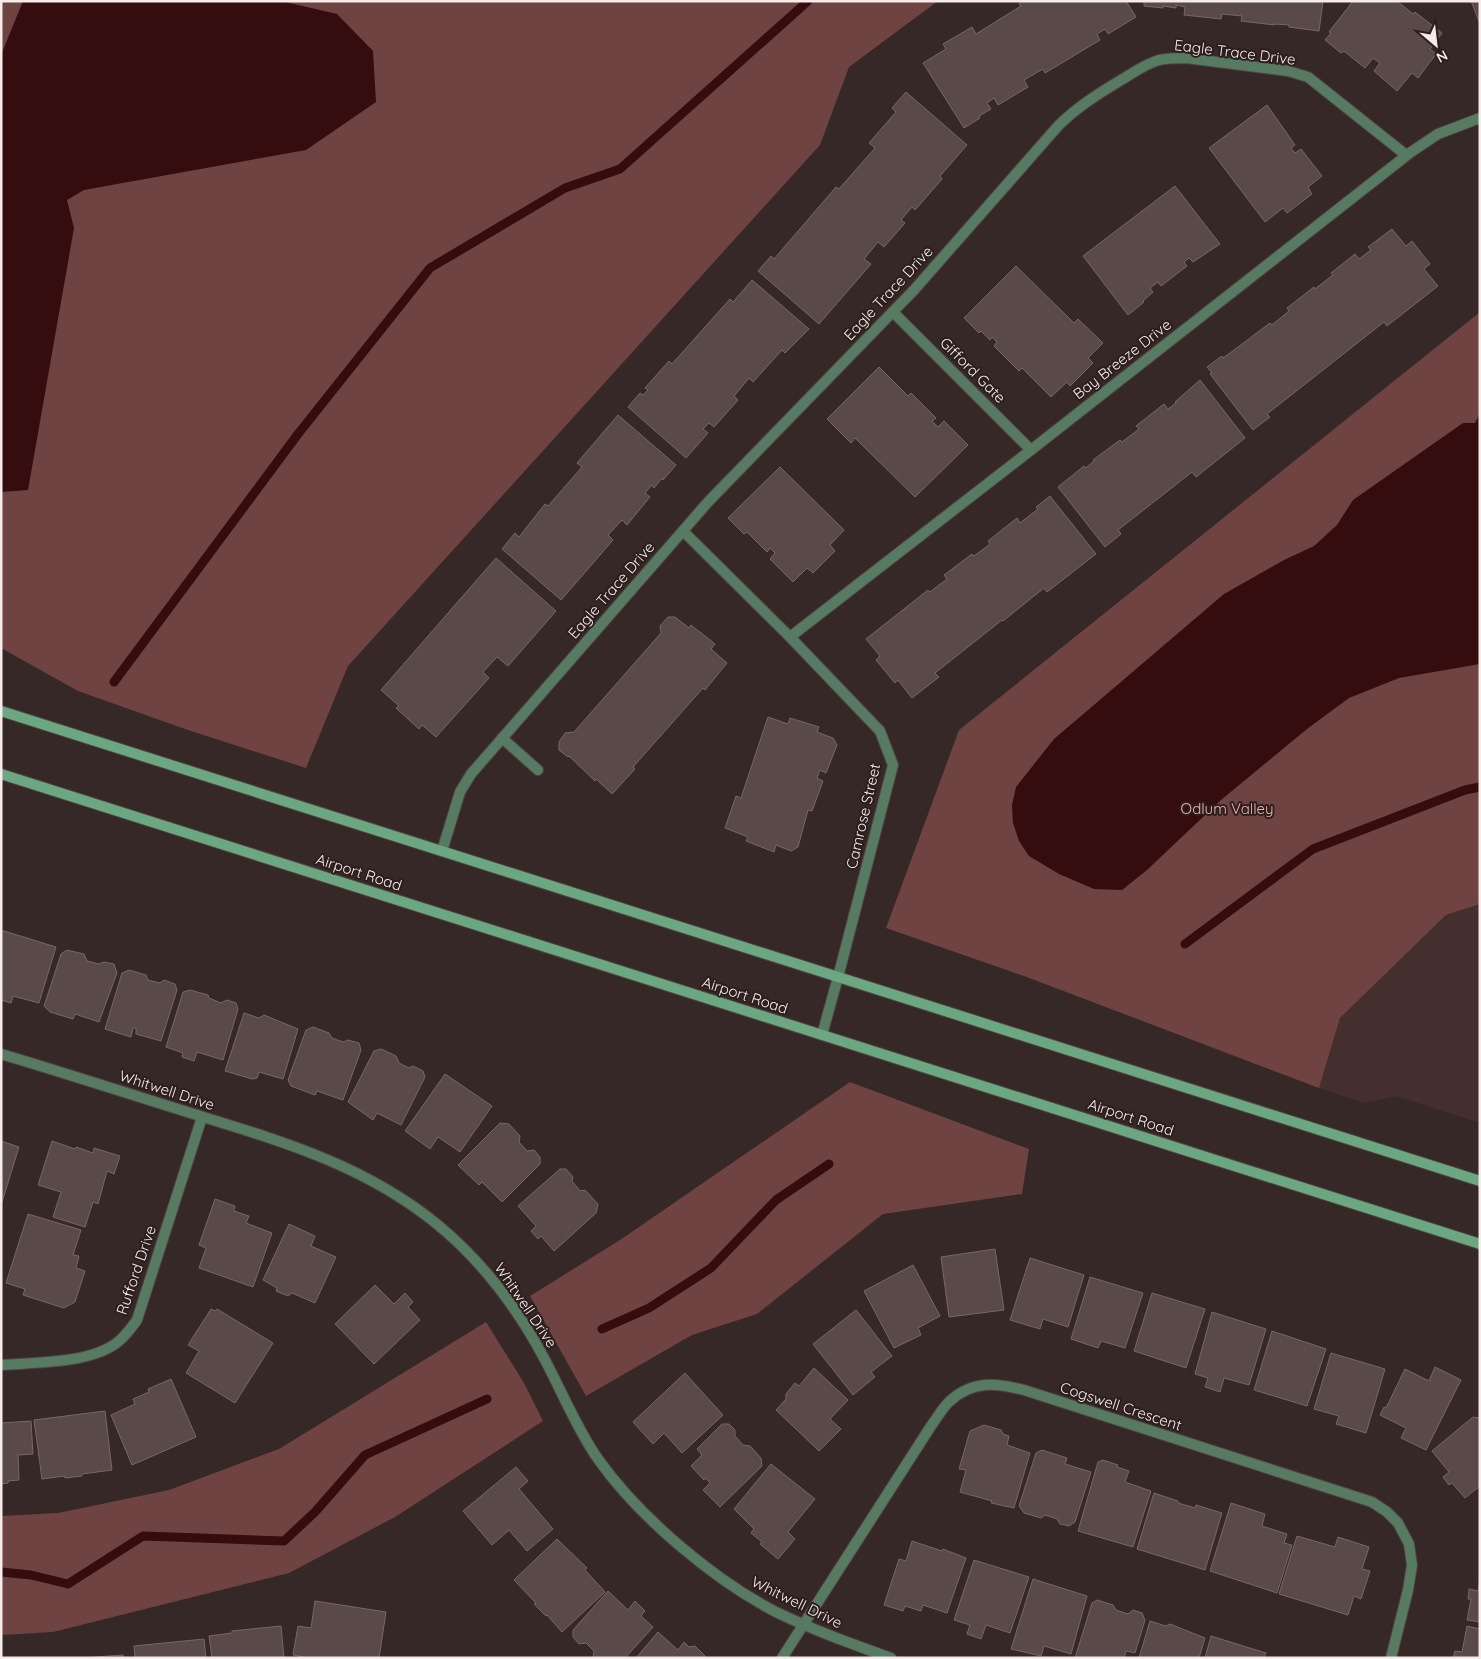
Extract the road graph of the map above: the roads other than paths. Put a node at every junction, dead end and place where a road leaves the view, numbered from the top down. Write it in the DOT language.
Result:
graph roads {
  1 [pos="1480,118"];
  2 [pos="1406,155"];
  3 [pos="893,312"];
  4 [pos="1031,450"];
  5 [pos="682,531"];
  6 [pos="790,637"];
  7 [pos="1,711"];
  8 [pos="502,738"];
  9 [pos="538,770"];
  10 [pos="1,774"];
  11 [pos="442,851"];
  12 [pos="838,977"];
  13 [pos="822,1035"];
  14 [pos="1,1054"];
  15 [pos="202,1117"];
  16 [pos="1480,1181"];
  17 [pos="1480,1244"];
  18 [pos="1,1365"];
  19 [pos="804,1624"];
  20 [pos="782,1658"];
  21 [pos="891,1658"];
  22 [pos="1391,1658"];
  1 -- 2 [label="street, Bay Breeze Drive"];
  2 -- 3 [label="street, Eagle Trace Drive"];
  2 -- 4 [label="street, Bay Breeze Drive"];
  3 -- 4 [label="street, Gifford Gate"];
  3 -- 5 [label="street, Eagle Trace Drive"];
  4 -- 6 [label="street, Bay Breeze Drive"];
  5 -- 6 [label="street, Camrose Street"];
  5 -- 8 [label="street, Eagle Trace Drive"];
  6 -- 12 [label="street, Camrose Street"];
  7 -- 11 [label="main road"];
  8 -- 9 [label="street"];
  8 -- 11 [label="street, Eagle Trace Drive"];
  10 -- 13 [label="main road, Airport Road"];
  11 -- 12 [label="main road"];
  12 -- 13 [label="street, Camrose Street"];
  12 -- 16 [label="main road"];
  13 -- 17 [label="main road, Airport Road"];
  14 -- 15 [label="street, Whitwell Drive"];
  15 -- 18 [label="street, Rufford Drive"];
  15 -- 19 [label="street, Whitwell Drive"];
  19 -- 20 [label="street, Cogswell Crescent"];
  19 -- 21 [label="street, Whitwell Drive"];
  19 -- 22 [label="street, Cogswell Crescent"];
}
